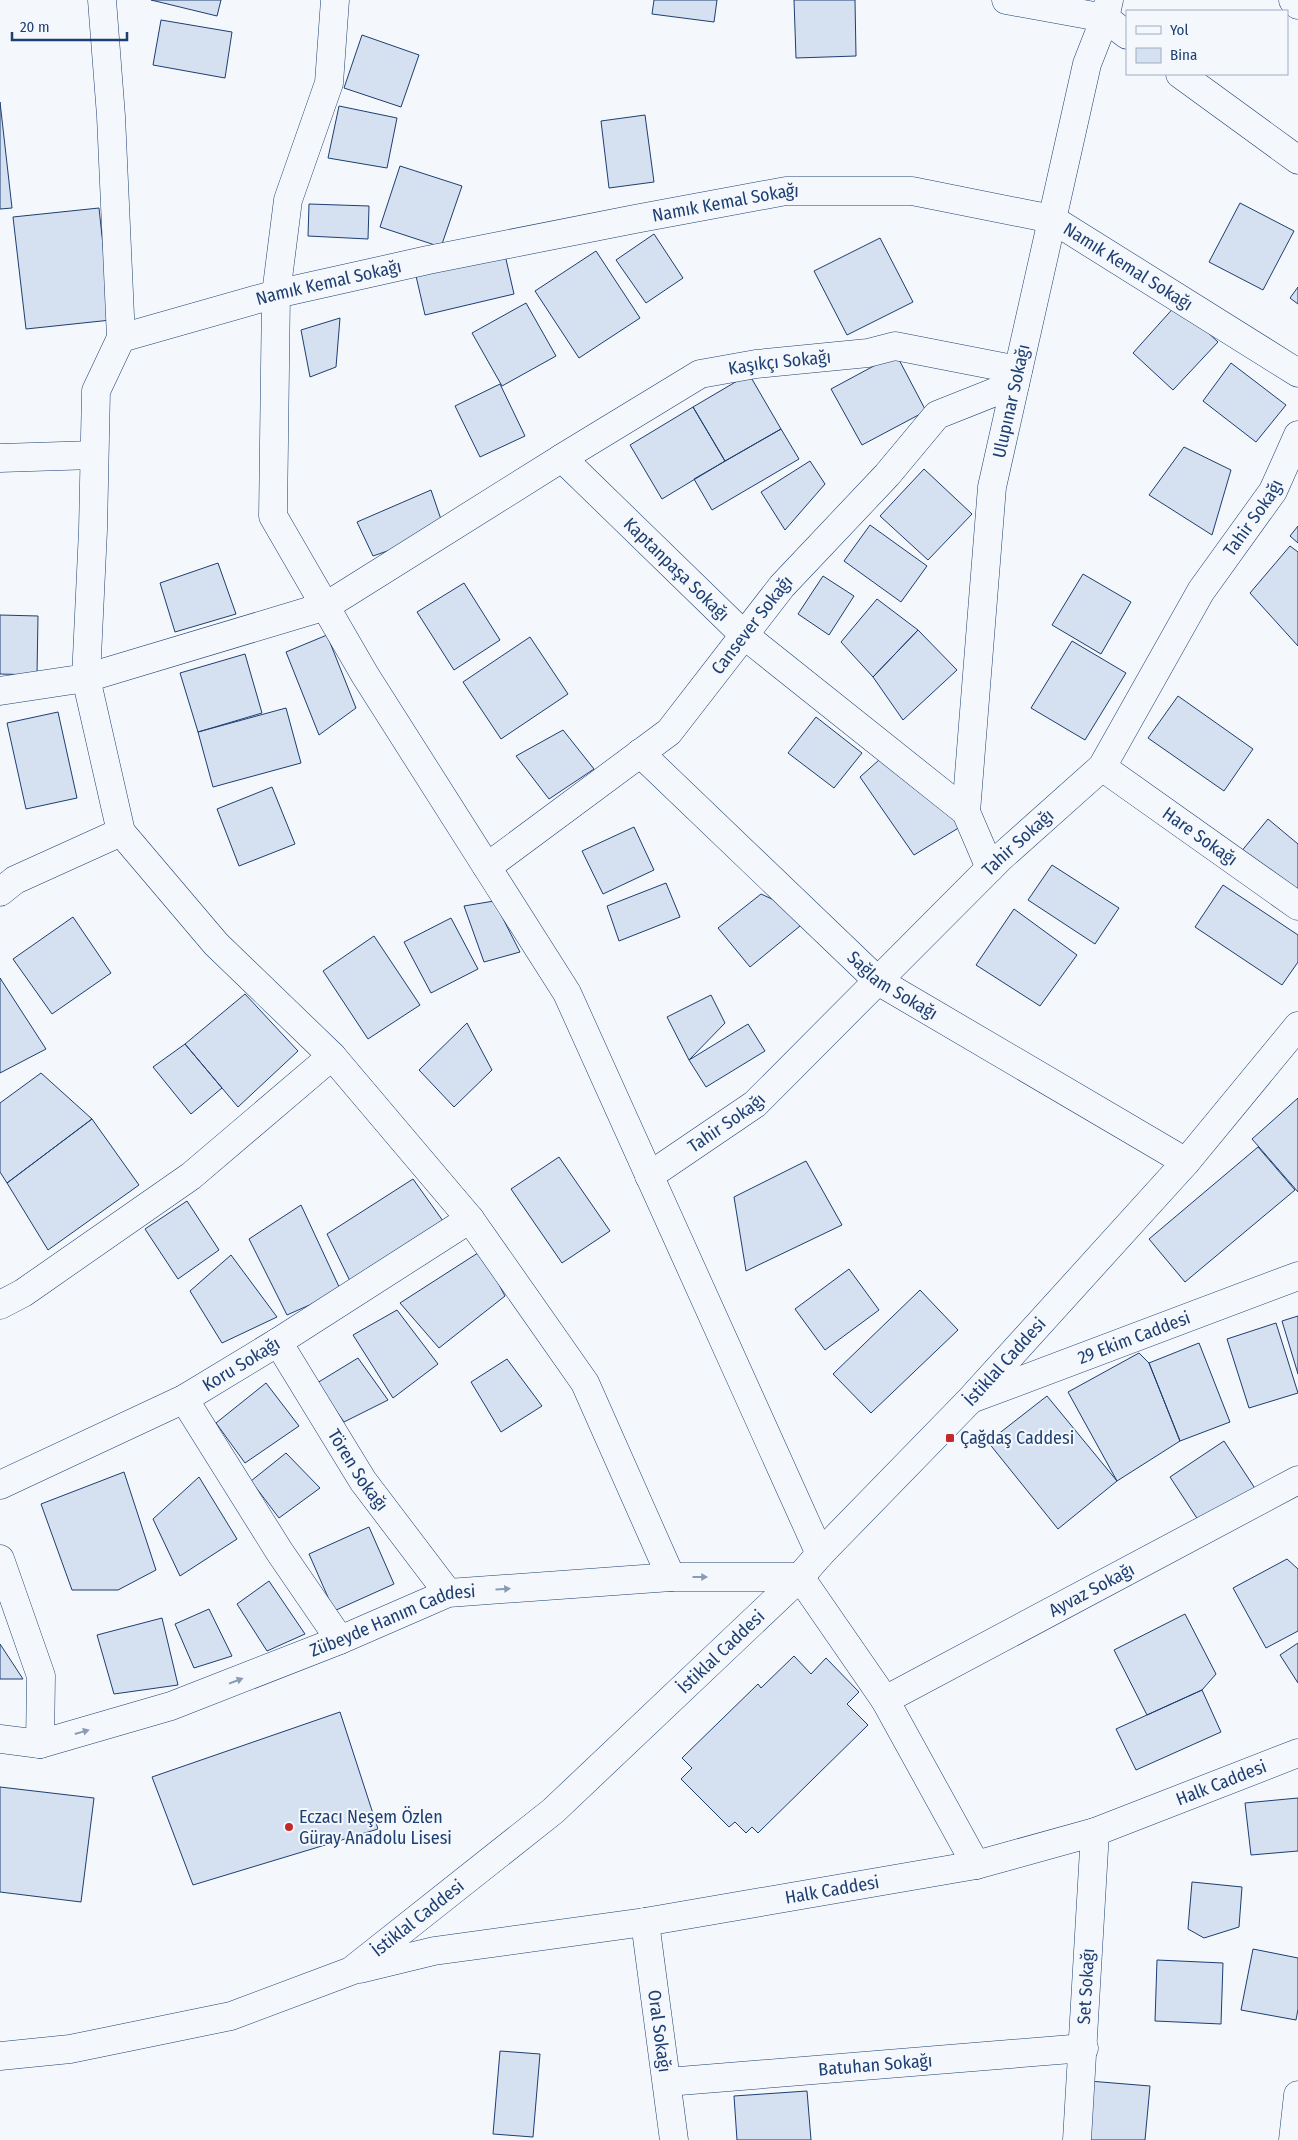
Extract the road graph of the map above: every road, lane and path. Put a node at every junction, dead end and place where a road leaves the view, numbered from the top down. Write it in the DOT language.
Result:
graph roads {
  1 [pos="102,0"];
  2 [pos="335,0"];
  3 [pos="1006,0"];
  4 [pos="1293,0"];
  5 [pos="1298,4"];
  6 [pos="1107,9"];
  7 [pos="1126,33"];
  8 [pos="1181,75"];
  9 [pos="1298,160"];
  10 [pos="1052,219"];
  11 [pos="276,294"];
  12 [pos="121,338"];
  13 [pos="1298,373"];
  14 [pos="1017,377"];
  15 [pos="1298,435"];
  16 [pos="94,456"];
  17 [pos="0,458"];
  18 [pos="562,458"];
  19 [pos="326,606"];
  20 [pos="744,635"];
  21 [pos="86,678"];
  22 [pos="0,691"];
  23 [pos="640,753"];
  24 [pos="1102,767"];
  25 [pos="966,812"];
  26 [pos="121,832"];
  27 [pos="487,867"];
  28 [pos="990,868"];
  29 [pos="0,892"];
  30 [pos="1298,906"];
  31 [pos="878,981"];
  32 [pos="1298,1026"];
  33 [pos="332,1056"];
  34 [pos="1186,1162"];
  35 [pos="649,1176"];
  36 [pos="470,1219"];
  37 [pos="1298,1276"];
  38 [pos="0,1305"];
  39 [pos="278,1342"];
  40 [pos="184,1399"];
  41 [pos="971,1399"];
  42 [pos="1298,1480"];
  43 [pos="0,1485"];
  44 [pos="820,1554"];
  45 [pos="0,1559"];
  46 [pos="671,1576"];
  47 [pos="800,1577"];
  48 [pos="448,1593"];
  49 [pos="340,1640"];
  50 [pos="884,1700"];
  51 [pos="0,1739"];
  52 [pos="40,1744"];
  53 [pos="1298,1753"];
  54 [pos="1095,1832"];
  55 [pos="976,1865"];
  56 [pos="645,1922"];
  57 [pos="351,1971"];
  58 [pos="1084,2048"];
  59 [pos="0,2056"];
  60 [pos="667,2082"];
  61 [pos="1298,2095"];
  62 [pos="674,2140"];
  63 [pos="1077,2140"];
  64 [pos="1293,2140"];
  1 -- 12 [label="street"];
  2 -- 11 [label="street"];
  3 -- 6 [label="street"];
  4 -- 5 [label="street"];
  6 -- 7 [label="street"];
  6 -- 10 [label="street, Ulupınar Sokağı"];
  8 -- 9 [label="street"];
  10 -- 11 [label="street, Namık Kemal Sokağı"];
  10 -- 13 [label="street, Namık Kemal Sokağı"];
  10 -- 14 [label="street, Ulupınar Sokağı"];
  11 -- 12 [label="street, Namık Kemal Sokağı"];
  11 -- 19 [label="street"];
  12 -- 16 [label="street"];
  14 -- 18 [label="street, Kaşıkçı Sokağı"];
  14 -- 20 [label="street, Cansever Sokağı"];
  14 -- 25 [label="street, Ulupınar Sokağı"];
  15 -- 24 [label="street, Tahir Sokağı"];
  16 -- 17 [label="street"];
  16 -- 21 [label="street"];
  18 -- 19 [label="street"];
  18 -- 20 [label="street, Kaptanpaşa Sokağı"];
  19 -- 21 [label="street"];
  19 -- 27 [label="street"];
  20 -- 23 [label="street, Cansever Sokağı"];
  20 -- 25 [label="street, Kaptanpaşa Sokağı"];
  21 -- 22 [label="street"];
  21 -- 26 [label="street"];
  23 -- 27 [label="street, Cansever Sokağı"];
  23 -- 31 [label="street, Sağlam Sokağı"];
  24 -- 28 [label="street, Tahir Sokağı"];
  24 -- 30 [label="street, Hare Sokağı"];
  25 -- 28 [label="street, Kaptanpaşa Sokağı"];
  26 -- 29 [label="street"];
  26 -- 33 [label="street"];
  27 -- 35 [label="street"];
  28 -- 31 [label="street, Tahir Sokağı"];
  31 -- 34 [label="street, Sağlam Sokağı"];
  31 -- 35 [label="street, Tahir Sokağı"];
  32 -- 34 [label="street, İstiklal Caddesi"];
  33 -- 36 [label="street"];
  33 -- 38 [label="street"];
  34 -- 41 [label="street, İstiklal Caddesi"];
  35 -- 44 [label="street"];
  36 -- 39 [label="street, Koru Sokağı"];
  36 -- 46 [label="street"];
  37 -- 41 [label="street, 29 Ekim Caddesi"];
  39 -- 40 [label="street, Koru Sokağı"];
  39 -- 48 [label="street, Tören Sokağı"];
  40 -- 43 [label="street, Koru Sokağı"];
  40 -- 49 [label="street"];
  41 -- 44 [label="street, İstiklal Caddesi"];
  42 -- 50 [label="street, Ayvaz Sokağı"];
  44 -- 47 [label="street, İstiklal Caddesi"];
  45 -- 52 [label="street"];
  46 -- 47 [label="street, Zübeyde Hanım Caddesi, one-way"];
  48 -- 46 [label="street, Zübeyde Hanım Caddesi, one-way"];
  47 -- 50 [label="street"];
  47 -- 57 [label="street, İstiklal Caddesi"];
  48 -- 49 [label="street, Zübeyde Hanım Caddesi"];
  52 -- 49 [label="street, Zübeyde Hanım Caddesi, one-way"];
  50 -- 55 [label="street"];
  51 -- 52 [label="street, Zübeyde Hanım Caddesi"];
  53 -- 54 [label="street, Halk Caddesi"];
  54 -- 55 [label="street, Halk Caddesi"];
  54 -- 58 [label="street, Set Sokağı"];
  55 -- 56 [label="street, Halk Caddesi"];
  56 -- 57 [label="street, Halk Caddesi"];
  56 -- 60 [label="street, Oral Sokağı"];
  57 -- 59 [label="street, İstiklal Caddesi"];
  58 -- 60 [label="street, Batuhan Sokağı"];
  58 -- 63 [label="street, Set Sokağı"];
  60 -- 62 [label="street, Oral Sokağı"];
  61 -- 64 [label="street"];
}
